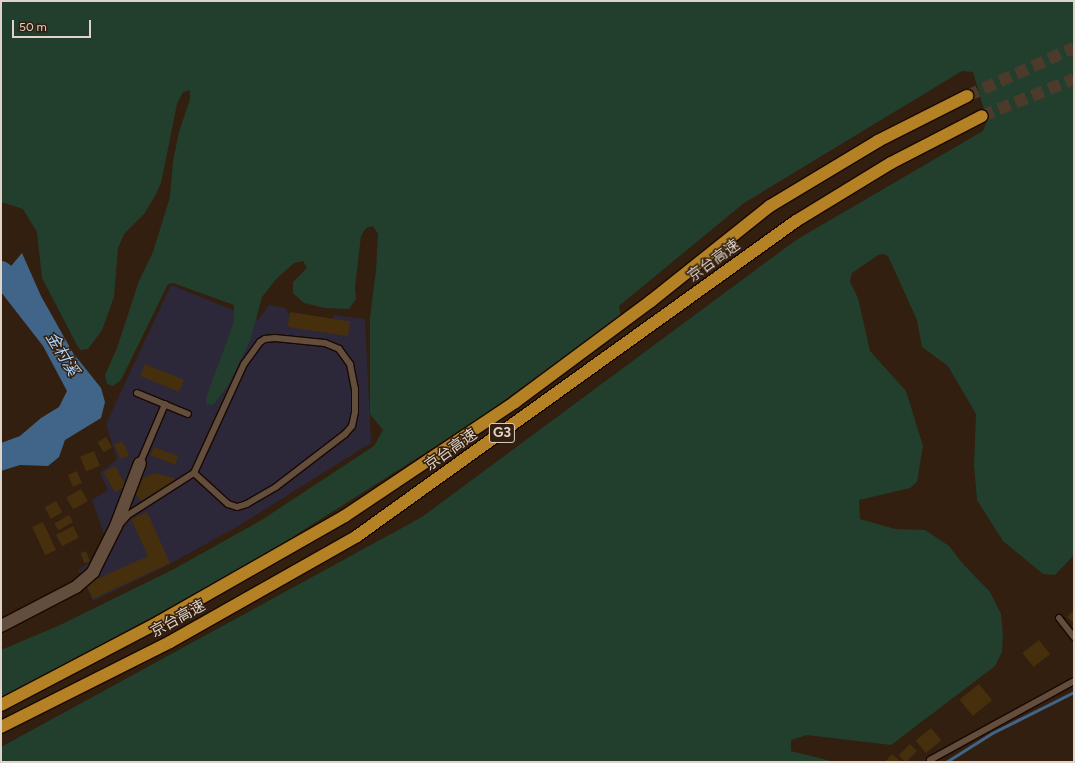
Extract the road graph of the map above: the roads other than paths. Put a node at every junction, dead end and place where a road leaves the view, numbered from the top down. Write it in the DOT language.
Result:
graph roads {
  1 [pos="967,96"];
  2 [pos="982,116"];
  3 [pos="137,393"];
  4 [pos="165,404"];
  5 [pos="188,414"];
  6 [pos="140,463"];
  7 [pos="194,473"];
  8 [pos="116,526"];
  9 [pos="1058,618"];
  10 [pos="1,626"];
  11 [pos="1074,637"];
  12 [pos="1074,681"];
  13 [pos="1,705"];
  14 [pos="3,725"];
  15 [pos="930,760"];
  1 -- 13 [label="highway, 京台高速 / G3"];
  2 -- 14 [label="highway, 京台高速 / G3"];
  3 -- 4 [label="lane"];
  4 -- 5 [label="lane"];
  4 -- 6 [label="lane"];
  6 -- 8 [label="street"];
  7 -- 7 [label="lane"];
  7 -- 8 [label="lane"];
  8 -- 10 [label="street"];
  9 -- 11 [label="lane"];
  12 -- 15 [label="lane"];
}
